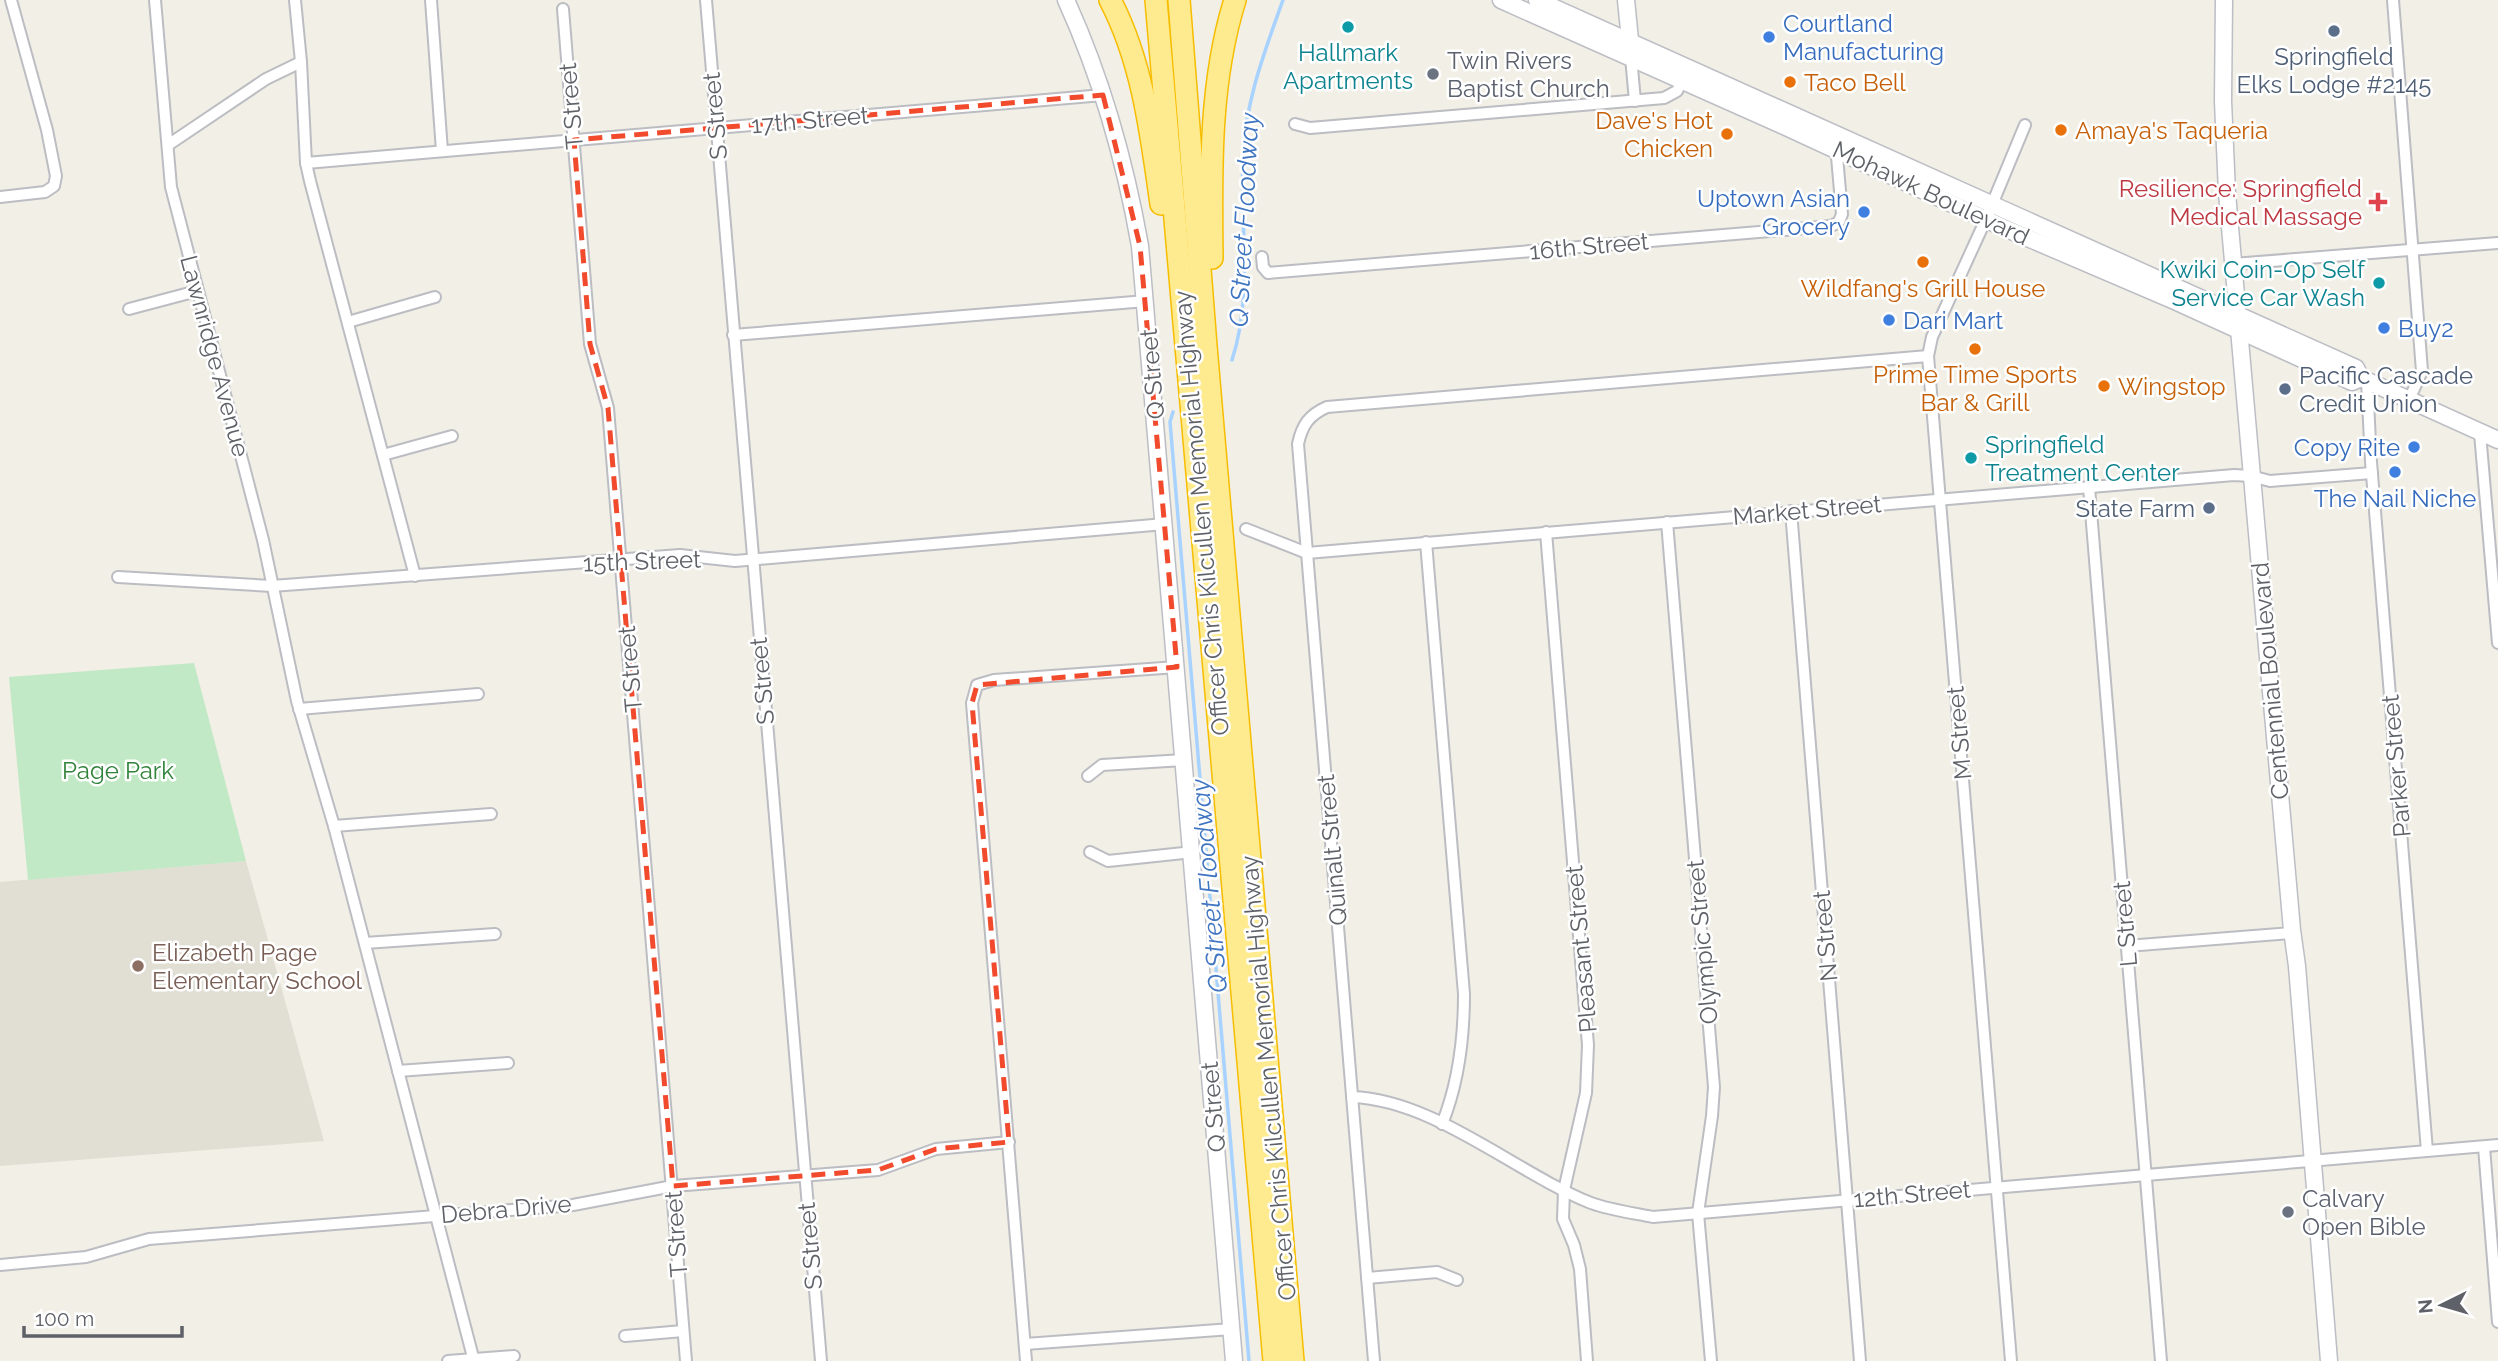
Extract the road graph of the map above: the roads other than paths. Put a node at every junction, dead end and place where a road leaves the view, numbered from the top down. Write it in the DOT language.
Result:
graph roads {
  1 [pos="11,0"];
  2 [pos="155,0"];
  3 [pos="295,0"];
  4 [pos="431,0"];
  5 [pos="706,0"];
  6 [pos="1066,0"];
  7 [pos="1110,0"];
  8 [pos="1156,0"];
  9 [pos="1179,0"];
  10 [pos="1235,0"];
  11 [pos="1501,0"];
  12 [pos="1537,0"];
  13 [pos="1626,0"];
  14 [pos="2224,0"];
  15 [pos="2393,0"];
  16 [pos="563,9"];
  17 [pos="1631,50"];
  18 [pos="301,62"];
  19 [pos="1682,81"];
  20 [pos="1103,95"];
  21 [pos="1635,101"];
  22 [pos="1295,124"];
  23 [pos="2025,125"];
  24 [pos="715,129"];
  25 [pos="574,140"];
  26 [pos="1836,142"];
  27 [pos="168,145"];
  28 [pos="442,150"];
  29 [pos="306,163"];
  30 [pos="0,197"];
  31 [pos="1990,211"];
  32 [pos="2498,243"];
  33 [pos="2412,250"];
  34 [pos="1262,257"];
  35 [pos="2233,264"];
  36 [pos="197,291"];
  37 [pos="1182,293"];
  38 [pos="435,297"];
  39 [pos="1146,302"];
  40 [pos="1203,308"];
  41 [pos="129,309"];
  42 [pos="348,322"];
  43 [pos="2237,322"];
  44 [pos="733,335"];
  45 [pos="1928,356"];
  46 [pos="2364,379"];
  47 [pos="2409,400"];
  48 [pos="2480,433"];
  49 [pos="452,436"];
  50 [pos="2498,440"];
  51 [pos="383,455"];
  52 [pos="2372,473"];
  53 [pos="2252,476"];
  54 [pos="2089,486"];
  55 [pos="1940,499"];
  56 [pos="1791,512"];
  57 [pos="1667,522"];
  58 [pos="1165,524"];
  59 [pos="1246,529"];
  60 [pos="1546,532"];
  61 [pos="1426,542"];
  62 [pos="1307,553"];
  63 [pos="621,559"];
  64 [pos="751,560"];
  65 [pos="415,576"];
  66 [pos="118,577"];
  67 [pos="272,586"];
  68 [pos="2498,643"];
  69 [pos="1177,667"];
  70 [pos="478,694"];
  71 [pos="299,709"];
  72 [pos="1184,760"];
  73 [pos="1088,776"];
  74 [pos="491,814"];
  75 [pos="334,826"];
  76 [pos="1090,852"];
  77 [pos="1193,852"];
  78 [pos="2292,933"];
  79 [pos="495,934"];
  80 [pos="365,943"];
  81 [pos="2127,946"];
  82 [pos="508,1063"];
  83 [pos="398,1071"];
  84 [pos="1352,1097"];
  85 [pos="1442,1124"];
  86 [pos="1009,1142"];
  87 [pos="2498,1145"];
  88 [pos="2484,1147"];
  89 [pos="2427,1151"];
  90 [pos="2314,1161"];
  91 [pos="803,1175"];
  92 [pos="2146,1175"];
  93 [pos="673,1186"];
  94 [pos="1996,1187"];
  95 [pos="1564,1190"];
  96 [pos="1847,1200"];
  97 [pos="1698,1213"];
  98 [pos="434,1215"];
  99 [pos="0,1265"];
  100 [pos="1367,1278"];
  101 [pos="1457,1280"];
  102 [pos="2498,1322"];
  103 [pos="1231,1329"];
  104 [pos="683,1331"];
  105 [pos="625,1336"];
  106 [pos="1025,1343"];
  107 [pos="514,1356"];
  108 [pos="473,1360"];
  109 [pos="447,1361"];
  110 [pos="686,1361"];
  111 [pos="821,1361"];
  112 [pos="1026,1361"];
  113 [pos="1234,1361"];
  114 [pos="1274,1361"];
  115 [pos="1293,1361"];
  116 [pos="1374,1361"];
  117 [pos="1587,1361"];
  118 [pos="1711,1361"];
  119 [pos="1860,1361"];
  120 [pos="2011,1361"];
  121 [pos="2161,1361"];
  122 [pos="2329,1361"];
  1 -- 30 [label="street"];
  2 -- 27 [label="street, Lawnridge Avenue"];
  3 -- 18 [label="street"];
  4 -- 28 [label="street"];
  5 -- 24 [label="street, S Street"];
  6 -- 20 [label="main road, Q Street"];
  7 -- 37 [label="highway"];
  8 -- 37 [label="highway, Officer Chris Kilcullen Memorial Highway"];
  9 -- 40 [label="highway, Officer Chris Kilcullen Memorial Highway"];
  10 -- 40 [label="highway"];
  11 -- 17 [label="main road, Mohawk Boulevard"];
  12 -- 17 [label="main road, Mohawk Boulevard"];
  13 -- 17 [label="main road"];
  14 -- 35 [label="main road, Centennial Boulevard"];
  15 -- 33 [label="street"];
  16 -- 25 [label="street, T Street"];
  17 -- 19 [label="main road, Mohawk Boulevard"];
  17 -- 21 [label="street"];
  17 -- 26 [label="main road, Mohawk Boulevard"];
  18 -- 27 [label="street"];
  18 -- 29 [label="street"];
  19 -- 21 [label="street"];
  19 -- 26 [label="main road, Mohawk Boulevard"];
  20 -- 24 [label="street, 17th Street"];
  20 -- 39 [label="main road, Q Street"];
  21 -- 22 [label="street"];
  23 -- 31 [label="street, M Street"];
  24 -- 25 [label="street, 17th Street"];
  24 -- 44 [label="street, S Street"];
  25 -- 28 [label="street, 17th Street"];
  25 -- 63 [label="street, T Street"];
  26 -- 31 [label="main road, Mohawk Boulevard"];
  26 -- 34 [label="street, 16th Street"];
  27 -- 36 [label="street, Lawnridge Avenue"];
  28 -- 29 [label="street, 17th Street"];
  29 -- 42 [label="street"];
  31 -- 43 [label="main road, Mohawk Boulevard"];
  31 -- 45 [label="street, M Street"];
  32 -- 33 [label="street"];
  33 -- 35 [label="street"];
  33 -- 47 [label="street"];
  35 -- 43 [label="main road, Centennial Boulevard"];
  36 -- 41 [label="street"];
  36 -- 67 [label="street, Lawnridge Avenue"];
  37 -- 114 [label="highway, Officer Chris Kilcullen Memorial Highway"];
  38 -- 42 [label="street"];
  39 -- 44 [label="street"];
  39 -- 58 [label="main road, Q Street"];
  40 -- 115 [label="highway, Officer Chris Kilcullen Memorial Highway"];
  42 -- 51 [label="street"];
  43 -- 46 [label="main road, Mohawk Boulevard"];
  43 -- 53 [label="main road, Centennial Boulevard"];
  44 -- 64 [label="street, S Street"];
  45 -- 55 [label="street, M Street"];
  45 -- 62 [label="street, Quinalt Street"];
  46 -- 47 [label="main road, Mohawk Boulevard"];
  46 -- 52 [label="street, Parker Street"];
  47 -- 48 [label="main road, Mohawk Boulevard"];
  48 -- 50 [label="main road, Mohawk Boulevard"];
  48 -- 68 [label="street"];
  49 -- 51 [label="street"];
  51 -- 65 [label="street"];
  52 -- 53 [label="street, Market Street"];
  52 -- 89 [label="street, Parker Street"];
  53 -- 54 [label="street, Market Street"];
  53 -- 78 [label="main road, Centennial Boulevard"];
  54 -- 55 [label="street, Market Street"];
  54 -- 81 [label="street, L Street"];
  55 -- 56 [label="street, Market Street"];
  55 -- 94 [label="street, M Street"];
  56 -- 57 [label="street, Market Street"];
  56 -- 96 [label="street, N Street"];
  57 -- 60 [label="street, Market Street"];
  57 -- 97 [label="street, Olympic Street"];
  58 -- 64 [label="street, 15th Street"];
  58 -- 69 [label="main road, Q Street"];
  59 -- 62 [label="street, Market Street"];
  60 -- 61 [label="street, Market Street"];
  60 -- 95 [label="street, Pleasant Street"];
  61 -- 62 [label="street, Market Street"];
  61 -- 85 [label="street"];
  62 -- 84 [label="street, Quinalt Street"];
  63 -- 64 [label="street, 15th Street"];
  63 -- 65 [label="street, 15th Street"];
  63 -- 93 [label="street, T Street"];
  64 -- 91 [label="street, S Street"];
  65 -- 67 [label="street, 15th Street"];
  66 -- 67 [label="street, 15th Street"];
  67 -- 71 [label="street, Lawnridge Avenue"];
  69 -- 72 [label="main road, Q Street"];
  69 -- 86 [label="street"];
  70 -- 71 [label="street"];
  71 -- 75 [label="street, Lawnridge Avenue"];
  72 -- 73 [label="street"];
  72 -- 77 [label="main road, Q Street"];
  74 -- 75 [label="street"];
  75 -- 80 [label="street, Lawnridge Avenue"];
  76 -- 77 [label="street"];
  77 -- 103 [label="main road, Q Street"];
  78 -- 81 [label="street"];
  78 -- 90 [label="main road, Centennial Boulevard"];
  79 -- 80 [label="street"];
  80 -- 83 [label="street, Lawnridge Avenue"];
  81 -- 92 [label="street, L Street"];
  82 -- 83 [label="street"];
  83 -- 98 [label="street, Lawnridge Avenue"];
  84 -- 85 [label="street, 12th Street"];
  84 -- 100 [label="street, Quinalt Street"];
  85 -- 95 [label="street, 12th Street"];
  86 -- 91 [label="street, Debra Drive"];
  86 -- 106 [label="street"];
  87 -- 88 [label="street, 12th Street"];
  88 -- 89 [label="street, 12th Street"];
  88 -- 102 [label="street"];
  89 -- 90 [label="street, 12th Street"];
  90 -- 92 [label="street, 12th Street"];
  90 -- 122 [label="main road, Centennial Boulevard"];
  91 -- 93 [label="street, Debra Drive"];
  91 -- 111 [label="street, S Street"];
  92 -- 94 [label="street, 12th Street"];
  92 -- 121 [label="street, L Street"];
  93 -- 98 [label="street, Debra Drive"];
  93 -- 104 [label="street, T Street"];
  94 -- 96 [label="street, 12th Street"];
  94 -- 120 [label="street, M Street"];
  95 -- 97 [label="street, 12th Street"];
  95 -- 117 [label="street, Pleasant Street"];
  96 -- 97 [label="street, 12th Street"];
  96 -- 119 [label="street, N Street"];
  97 -- 118 [label="street, Olympic Street"];
  98 -- 99 [label="street, Debra Drive"];
  98 -- 108 [label="street, Lawnridge Avenue"];
  100 -- 101 [label="street"];
  100 -- 116 [label="street, Quinalt Street"];
  103 -- 106 [label="street"];
  103 -- 113 [label="main road, Q Street"];
  104 -- 105 [label="street"];
  104 -- 110 [label="street, T Street"];
  106 -- 112 [label="street"];
  107 -- 108 [label="street"];
  108 -- 109 [label="street"];
}
